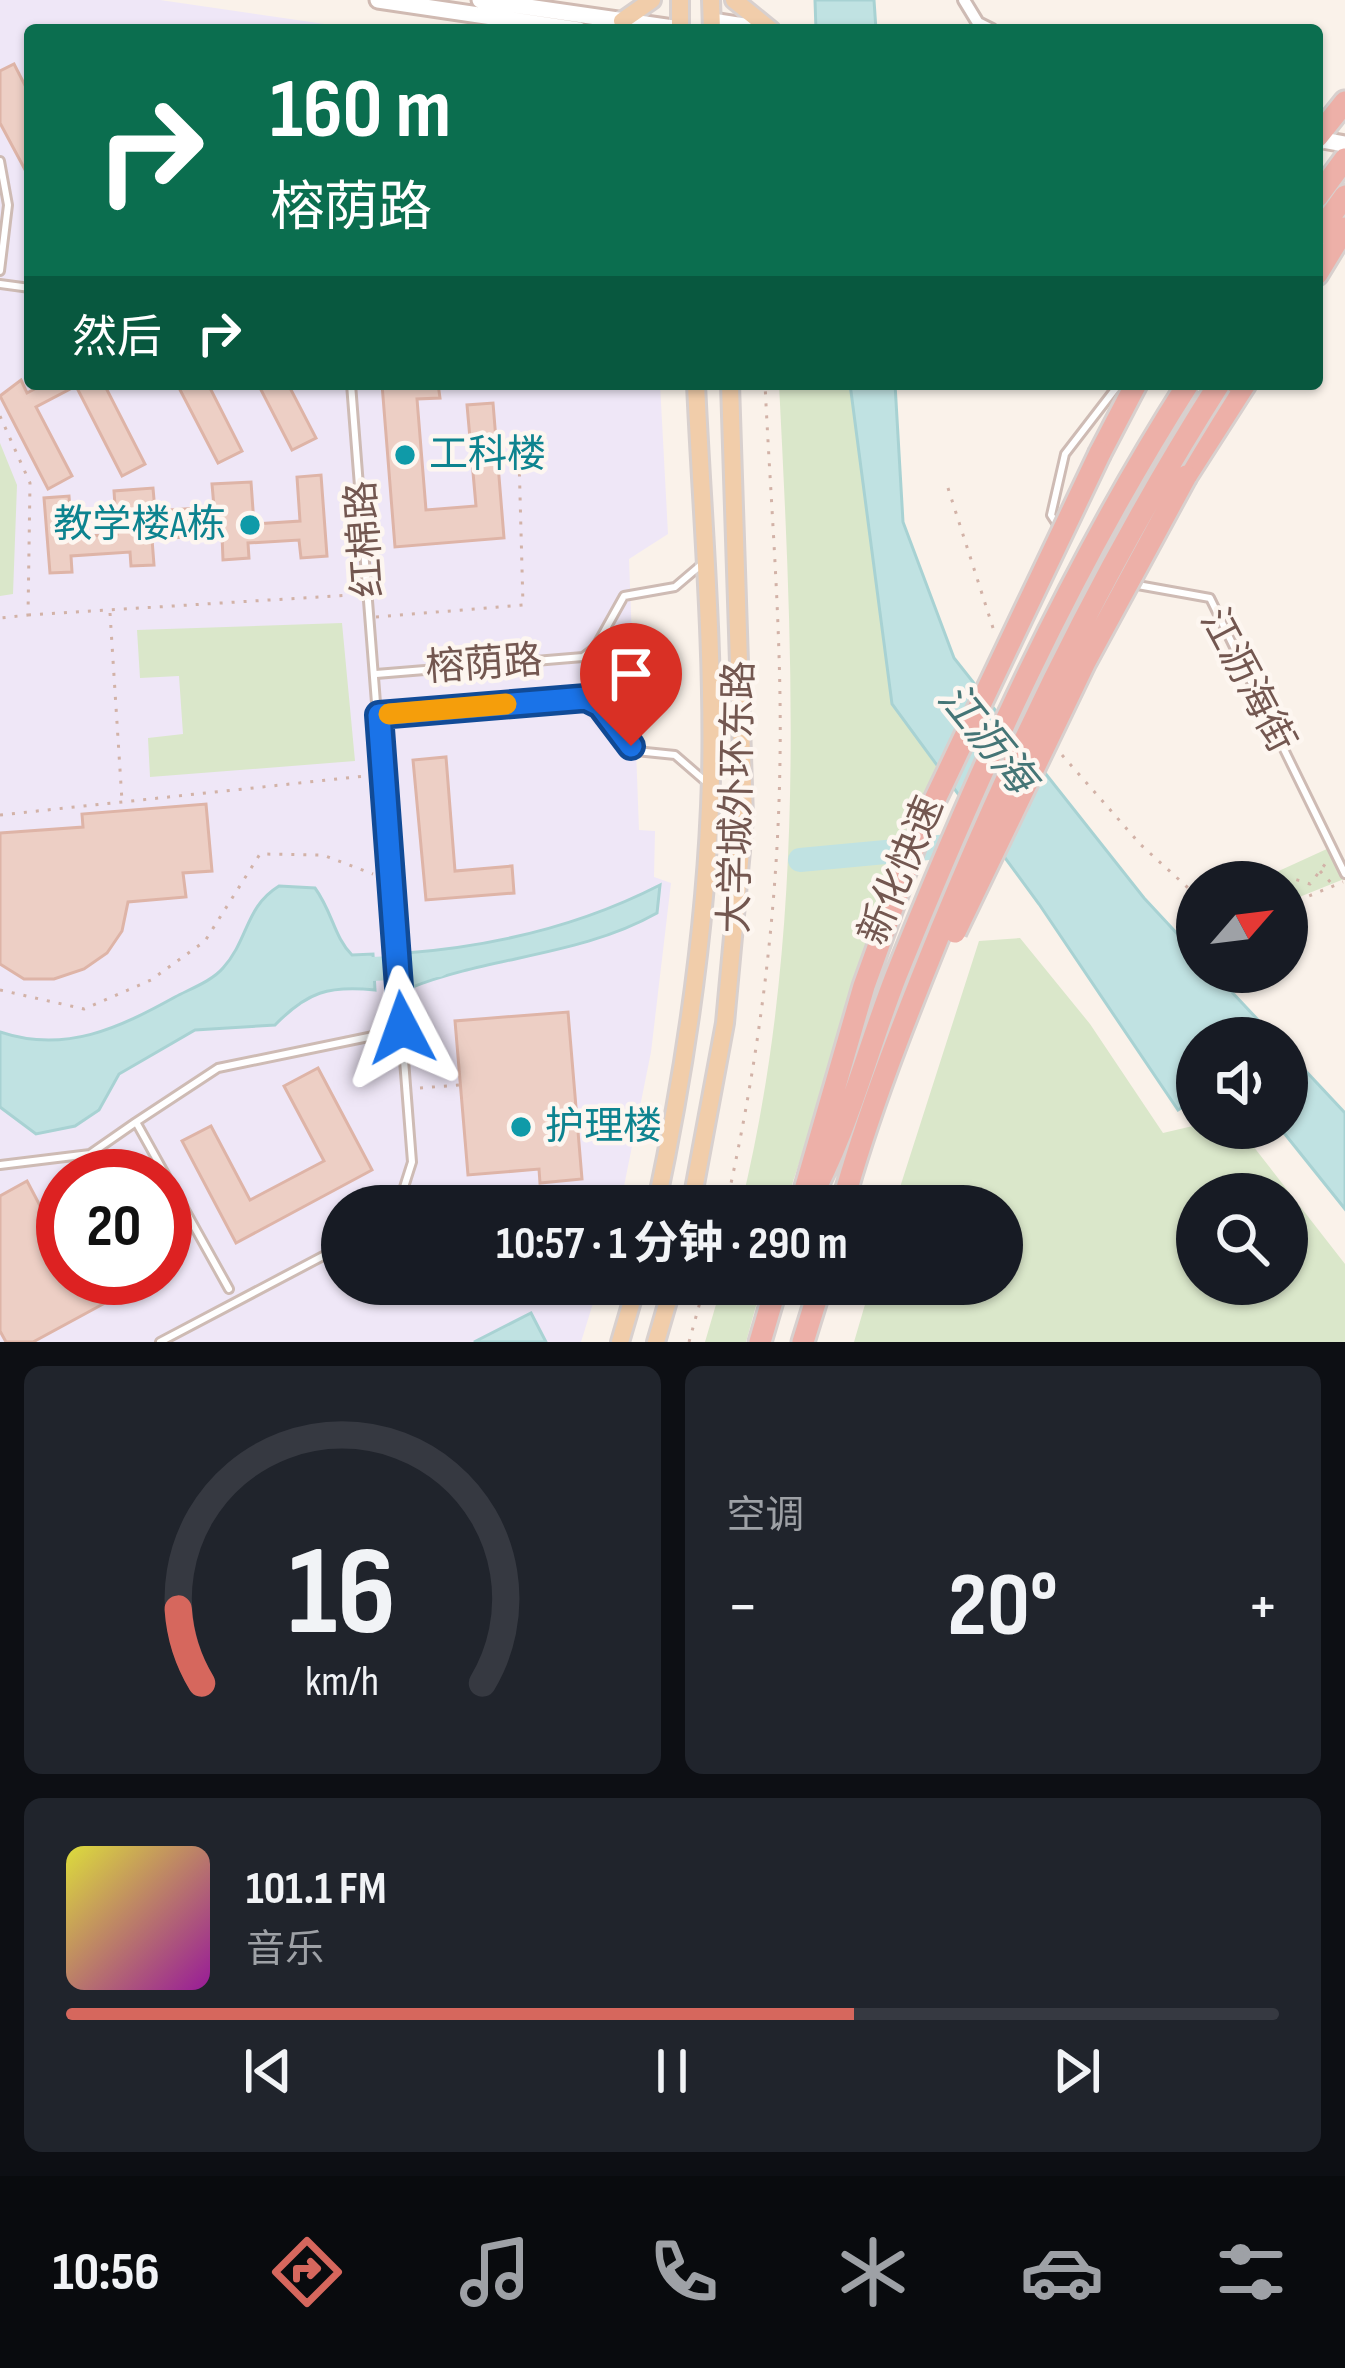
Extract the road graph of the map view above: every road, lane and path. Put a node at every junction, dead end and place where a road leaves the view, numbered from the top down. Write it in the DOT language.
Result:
graph roads {
  1 [pos="378,0"];
  2 [pos="480,0"];
  3 [pos="652,0"];
  4 [pos="734,0"];
  5 [pos="622,21"];
  6 [pos="539,24"];
  7 [pos="641,24"];
  8 [pos="763,24"];
  9 [pos="1345,102"];
  10 [pos="1324,132"];
  11 [pos="1345,144"];
  12 [pos="1345,159"];
  13 [pos="0,161"];
  14 [pos="1323,188"];
  15 [pos="1345,196"];
  16 [pos="1323,227"];
  17 [pos="1345,228"];
  18 [pos="1323,264"];
  19 [pos="0,271"];
  20 [pos="352,390"];
  21 [pos="696,390"];
  22 [pos="730,390"];
  23 [pos="765,390"];
  24 [pos="1114,390"];
  25 [pos="1133,390"];
  26 [pos="1184,390"];
  27 [pos="1215,390"];
  28 [pos="1242,390"];
  29 [pos="0,416"];
  30 [pos="518,458"];
  31 [pos="705,562"];
  32 [pos="350,595"];
  33 [pos="110,611"];
  34 [pos="28,615"];
  35 [pos="0,617"];
  36 [pos="372,617"];
  37 [pos="376,674"];
  38 [pos="379,715"];
  39 [pos="365,776"];
  40 [pos="710,790"];
  41 [pos="122,801"];
  42 [pos="0,815"];
  43 [pos="1336,855"];
  44 [pos="1319,870"];
  45 [pos="373,874"];
  46 [pos="1345,878"];
  47 [pos="1308,883"];
  48 [pos="1334,886"];
  49 [pos="1308,897"];
  50 [pos="0,991"];
  51 [pos="382,1034"];
  52 [pos="460,1085"];
  53 [pos="420,1088"];
  54 [pos="136,1122"];
  55 [pos="0,1165"];
  56 [pos="405,1185"];
  57 [pos="660,1185"];
  58 [pos="695,1185"];
  59 [pos="729,1185"];
  60 [pos="809,1185"];
  61 [pos="816,1185"];
  62 [pos="851,1185"];
  63 [pos="852,1185"];
  64 [pos="321,1257"];
  65 [pos="229,1288"];
  66 [pos="631,1305"];
  67 [pos="667,1305"];
  68 [pos="699,1305"];
  69 [pos="771,1305"];
  70 [pos="814,1305"];
  71 [pos="160,1342"];
  72 [pos="620,1342"];
  73 [pos="656,1342"];
  74 [pos="688,1342"];
  75 [pos="760,1342"];
  76 [pos="803,1342"];
  1 -- 6 [label="main road"];
  2 -- 5 [label="main road"];
  3 -- 5 [label="main road"];
  4 -- 8 [label="main road"];
  5 -- 7 [label="main road"];
  9 -- 10 [label="highway"];
  10 -- 11 [label="main road"];
  12 -- 14 [label="highway"];
  13 -- 19 [label="lane"];
  15 -- 16 [label="highway"];
  17 -- 18 [label="highway"];
  20 -- 37 [label="lane, 红棉路"];
  21 -- 31 [label="main road, 大学城外环东路"];
  22 -- 58 [label="main road, 大学城外环东路"];
  23 -- 59 [label="path"];
  24 -- 43 [label="lane, 江沥海街"];
  25 -- 60 [label="highway, bridge"];
  26 -- 61 [label="highway, 新化快速, bridge"];
  27 -- 62 [label="highway, 新化快速, bridge"];
  28 -- 63 [label="highway, bridge"];
  29 -- 34 [label="path"];
  30 -- 36 [label="path"];
  31 -- 37 [label="lane, 榕荫路"];
  31 -- 40 [label="main road, 大学城外环东路"];
  32 -- 33 [label="path"];
  33 -- 34 [label="path"];
  33 -- 41 [label="path"];
  34 -- 35 [label="path"];
  37 -- 38 [label="lane, 红棉路"];
  38 -- 40 [label="lane, 榕荫路"];
  38 -- 56 [label="lane, 红棉路"];
  39 -- 41 [label="path"];
  40 -- 57 [label="main road, 大学城外环东路"];
  41 -- 42 [label="path"];
  43 -- 44 [label="path"];
  43 -- 46 [label="lane, 江沥海街"];
  44 -- 47 [label="path"];
  44 -- 48 [label="path"];
  45 -- 50 [label="path"];
  46 -- 48 [label="path"];
  48 -- 49 [label="path"];
  51 -- 54 [label="lane"];
  52 -- 53 [label="path"];
  54 -- 55 [label="lane"];
  54 -- 65 [label="lane"];
  64 -- 71 [label="lane"];
  66 -- 72 [label="main road"];
  67 -- 73 [label="main road"];
  68 -- 74 [label="path"];
  69 -- 75 [label="highway"];
  70 -- 76 [label="highway"];
}
